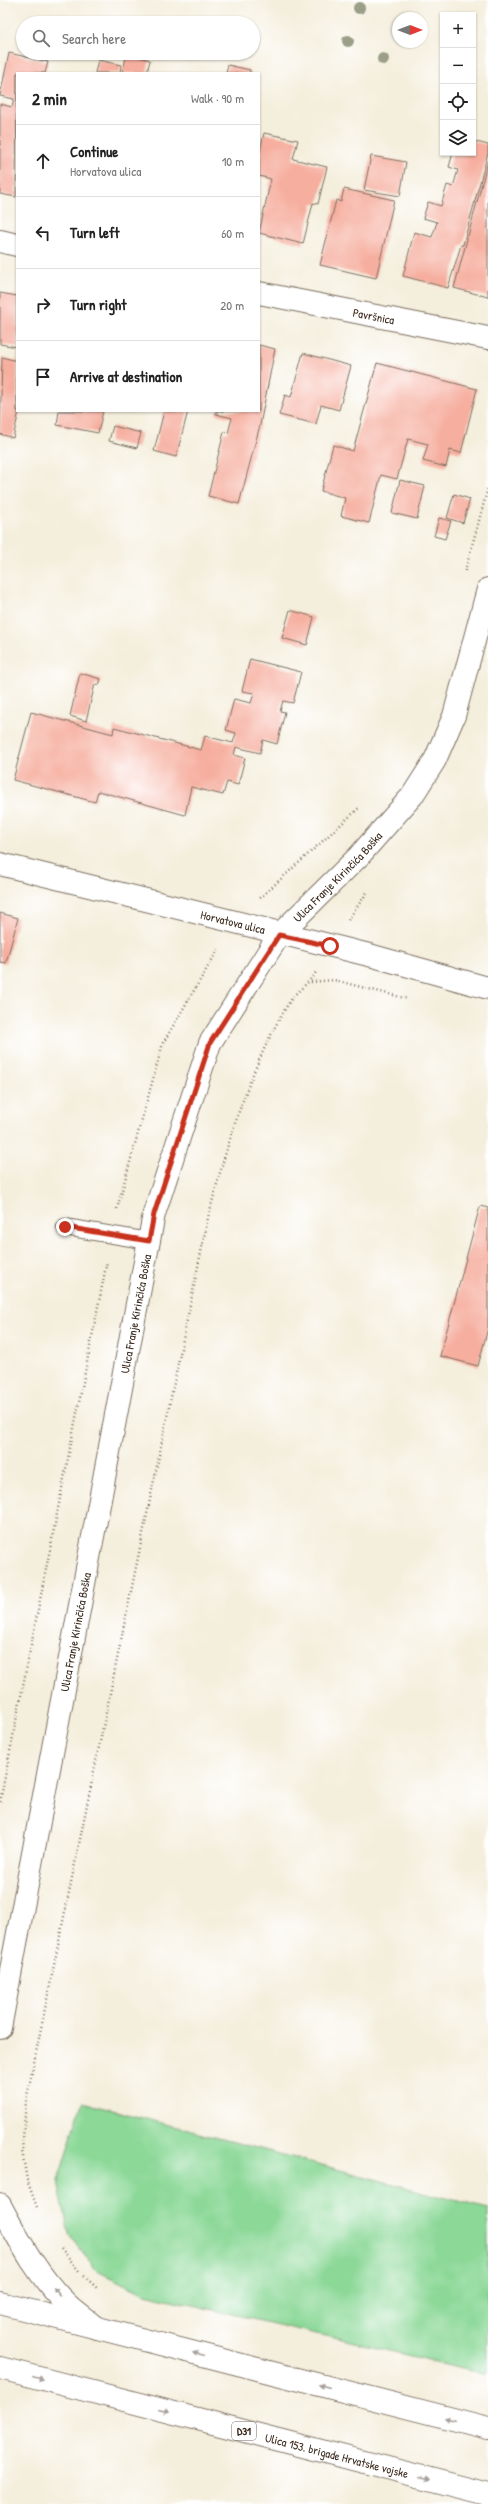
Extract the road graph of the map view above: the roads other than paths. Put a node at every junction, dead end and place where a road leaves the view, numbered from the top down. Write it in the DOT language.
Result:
graph roads {
  1 [pos="0,242"];
  2 [pos="16,245"];
  3 [pos="260,293"];
  4 [pos="488,338"];
  5 [pos="488,589"];
  6 [pos="0,864"];
  7 [pos="279,935"];
  8 [pos="488,988"];
  9 [pos="65,1227"];
  10 [pos="149,1241"];
  11 [pos="0,2028"];
  12 [pos="0,2205"];
  13 [pos="0,2303"];
  14 [pos="96,2328"];
  15 [pos="0,2368"];
  16 [pos="488,2428"];
  17 [pos="488,2494"];
  1 -- 2 [label="street"];
  3 -- 4 [label="street, Pavršnica"];
  5 -- 7 [label="street, Ulica Franje Kirinčića Boška"];
  6 -- 7 [label="street, Horvatova ulica"];
  7 -- 8 [label="street, Horvatova ulica"];
  7 -- 10 [label="street, Ulica Franje Kirinčića Boška"];
  9 -- 10 [label="lane"];
  10 -- 11 [label="street, Ulica Franje Kirinčića Boška"];
  14 -- 12 [label="street, one-way"];
  13 -- 14 [label="street"];
  16 -- 14 [label="street, one-way"];
  15 -- 17 [label="street, Ulica 153. brigade Hrvatske vojske / D31, one-way"];
}
